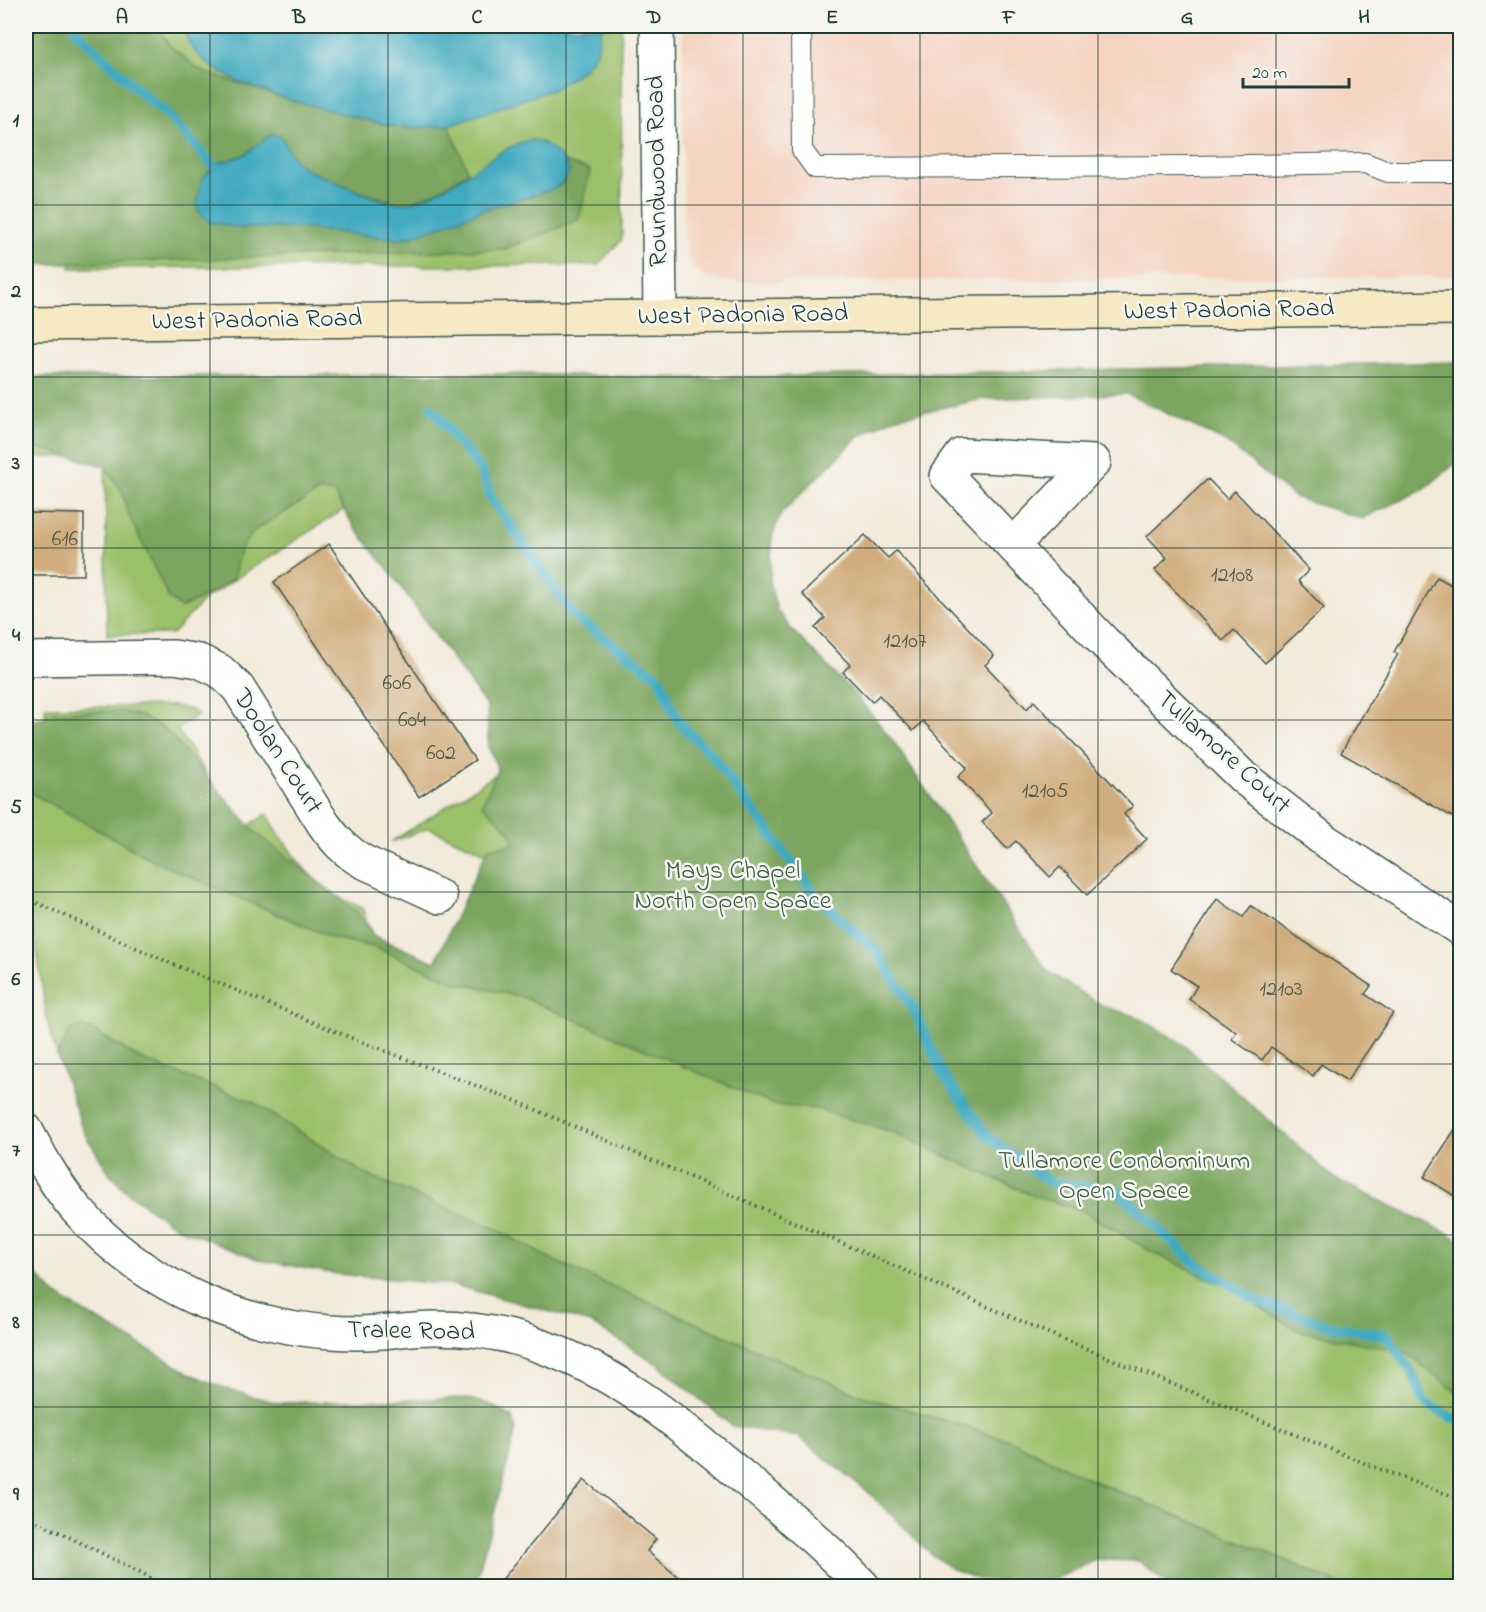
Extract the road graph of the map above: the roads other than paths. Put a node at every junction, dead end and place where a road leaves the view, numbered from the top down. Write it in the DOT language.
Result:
graph roads {
  1 [pos="657,26"];
  2 [pos="801,26"];
  3 [pos="1461,172"];
  4 [pos="1461,308"];
  5 [pos="660,317"];
  6 [pos="26,324"];
  7 [pos="1012,545"];
  8 [pos="26,659"];
  9 [pos="440,897"];
  10 [pos="1461,928"];
  11 [pos="26,1130"];
  12 [pos="863,1587"];
  1 -- 5 [label="street, Roundwood Road"];
  2 -- 3 [label="lane"];
  4 -- 5 [label="main road, West Padonia Road"];
  5 -- 6 [label="main road, West Padonia Road"];
  7 -- 10 [label="street, Tullamore Court"];
  8 -- 9 [label="street, Doolan Court"];
  11 -- 12 [label="street, Tralee Road"];
}
